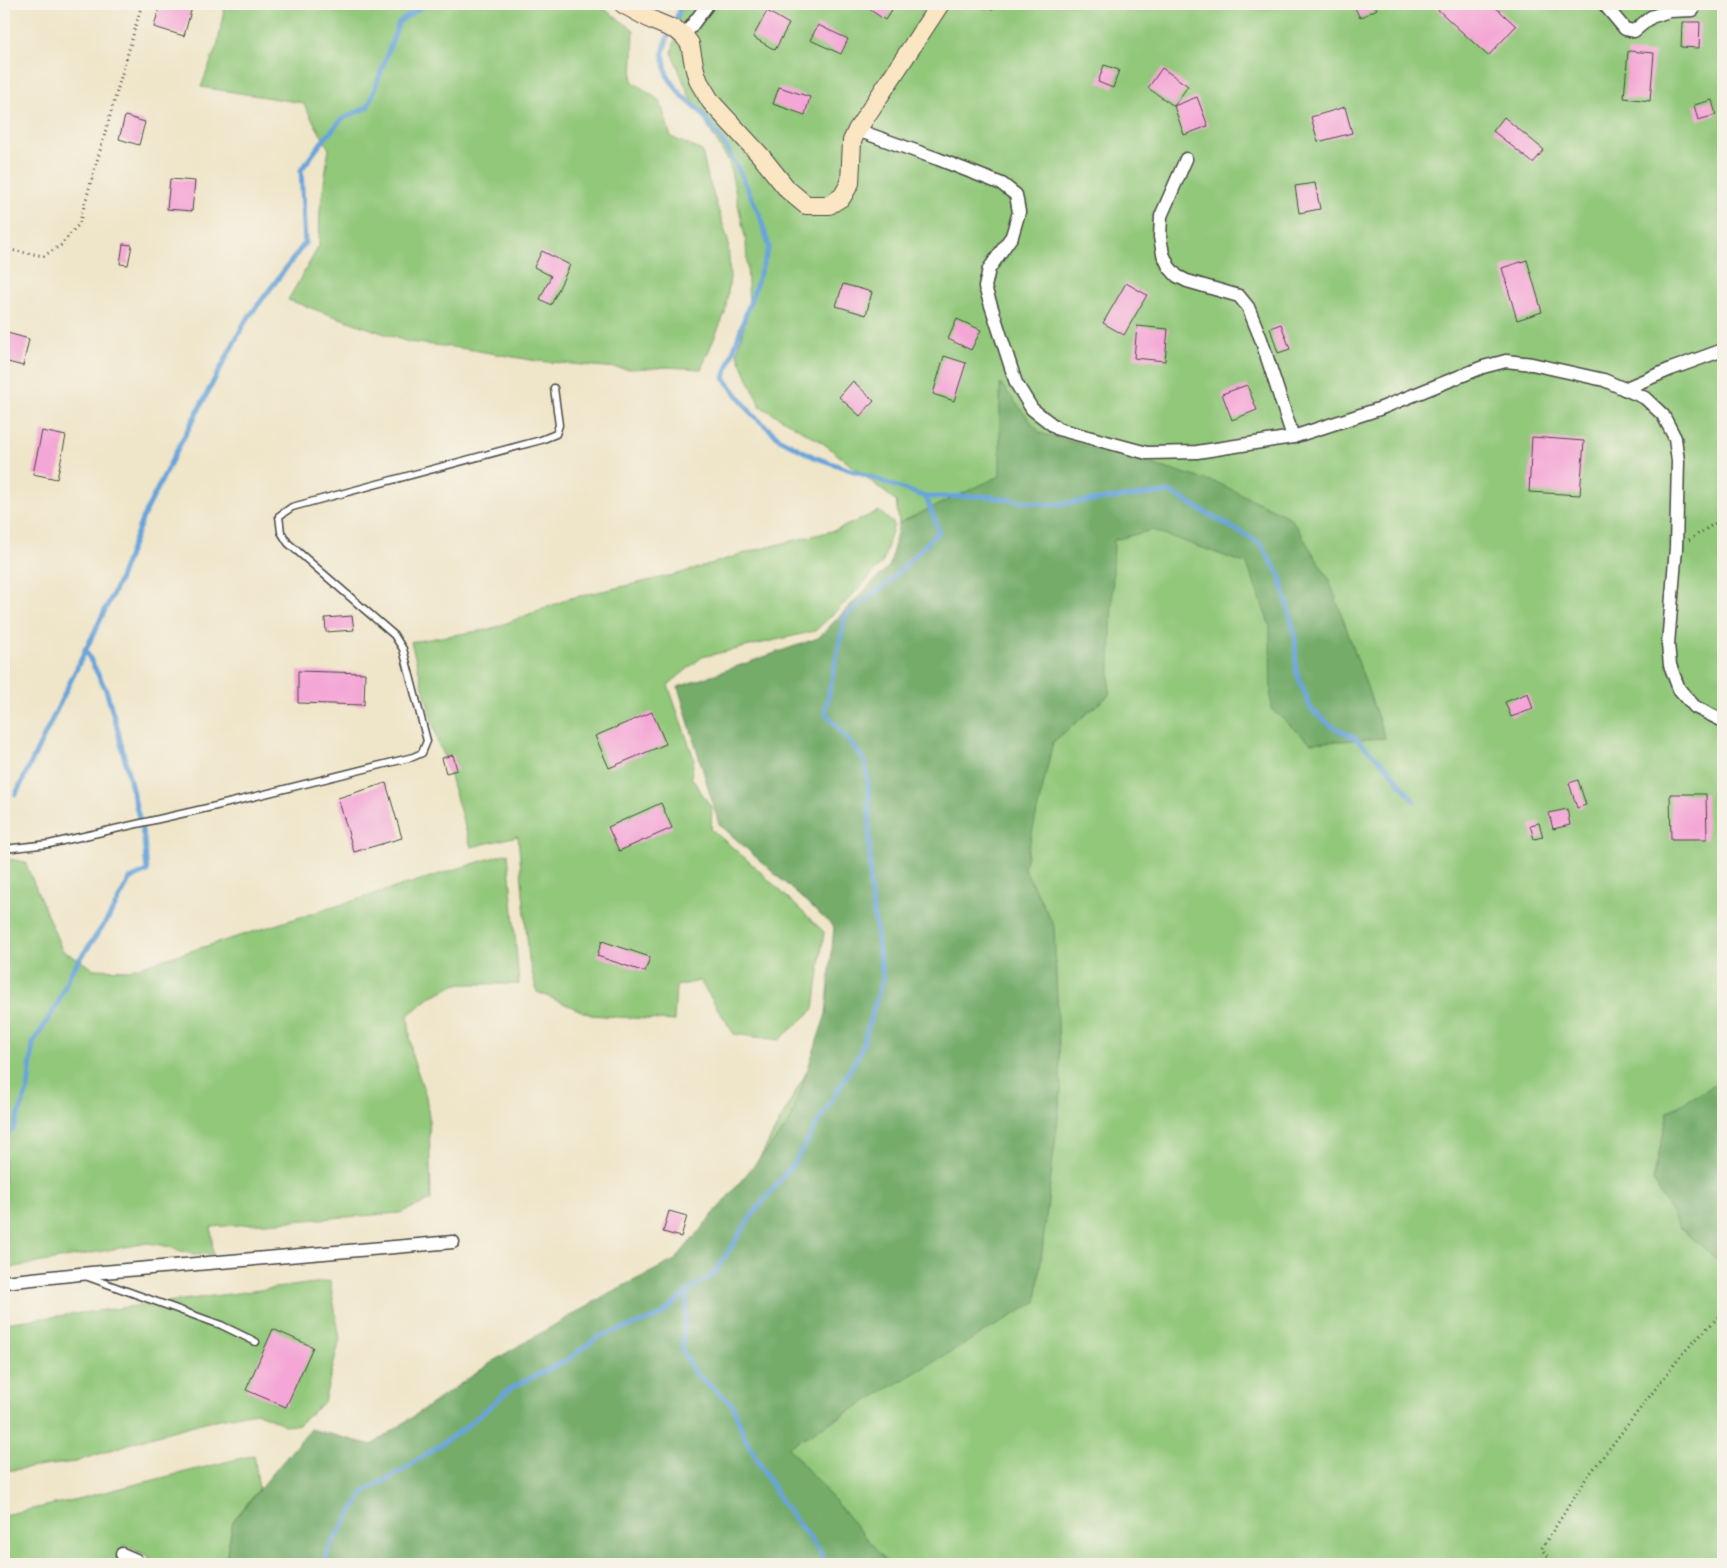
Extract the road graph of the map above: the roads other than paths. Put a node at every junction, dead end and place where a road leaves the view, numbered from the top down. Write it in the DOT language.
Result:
graph roads {
  1 [pos="623,4"];
  2 [pos="708,4"];
  3 [pos="940,4"];
  4 [pos="1604,4"];
  5 [pos="1693,10"];
  6 [pos="681,33"];
  7 [pos="857,130"];
  8 [pos="1186,159"];
  9 [pos="1723,350"];
  10 [pos="554,388"];
  11 [pos="1624,389"];
  12 [pos="1293,436"];
  13 [pos="1723,721"];
  14 [pos="4,849"];
  15 [pos="453,1242"];
  16 [pos="80,1274"];
  17 [pos="4,1282"];
  18 [pos="256,1342"];
  19 [pos="122,1554"];
  20 [pos="134,1564"];
  1 -- 6 [label="street"];
  2 -- 6 [label="street"];
  3 -- 7 [label="street"];
  4 -- 5 [label="street"];
  6 -- 7 [label="street"];
  7 -- 12 [label="street"];
  8 -- 12 [label="street"];
  9 -- 11 [label="street"];
  10 -- 14 [label="lane"];
  11 -- 12 [label="street"];
  11 -- 13 [label="street"];
  15 -- 16 [label="street"];
  16 -- 17 [label="street"];
  16 -- 18 [label="lane"];
  19 -- 20 [label="street"];
}
